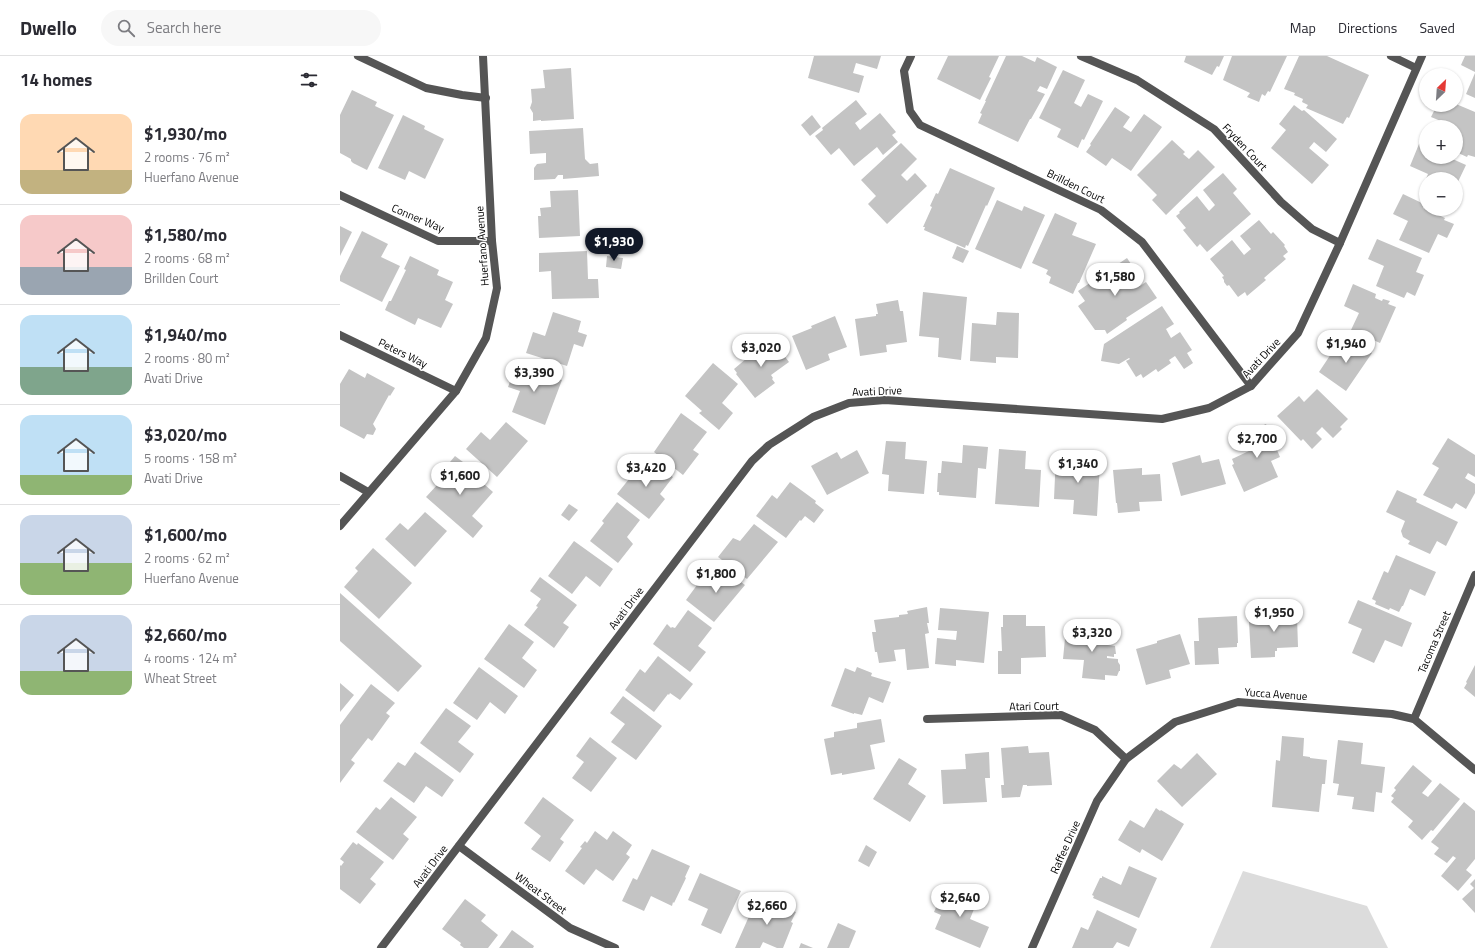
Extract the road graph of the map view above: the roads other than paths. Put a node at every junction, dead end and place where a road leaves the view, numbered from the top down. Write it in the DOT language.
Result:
graph roads {
  1 [pos="358,56"];
  2 [pos="483,56"];
  3 [pos="911,56"];
  4 [pos="1081,56"];
  5 [pos="1391,56"];
  6 [pos="1422,56"];
  7 [pos="1416,68"];
  8 [pos="486,98"];
  9 [pos="340,194"];
  10 [pos="492,241"];
  11 [pos="1340,243"];
  12 [pos="340,336"];
  13 [pos="1251,386"];
  14 [pos="456,391"];
  15 [pos="340,476"];
  16 [pos="368,492"];
  17 [pos="340,526"];
  18 [pos="1475,574"];
  19 [pos="1414,719"];
  20 [pos="927,720"];
  21 [pos="1126,759"];
  22 [pos="1475,770"];
  23 [pos="460,846"];
  24 [pos="381,948"];
  25 [pos="615,948"];
  26 [pos="1032,948"];
  1 -- 8 [label="street"];
  2 -- 8 [label="street, Huerfano Avenue"];
  3 -- 13 [label="street, Brillden Court"];
  4 -- 11 [label="street, Fryden Court"];
  5 -- 7 [label="street"];
  6 -- 7 [label="street, Avati Drive"];
  7 -- 11 [label="street, Avati Drive"];
  8 -- 10 [label="street, Huerfano Avenue"];
  9 -- 10 [label="street, Conner Way"];
  10 -- 14 [label="street, Huerfano Avenue"];
  11 -- 13 [label="street, Avati Drive"];
  12 -- 14 [label="street, Peters Way"];
  13 -- 23 [label="street, Avati Drive"];
  14 -- 16 [label="street, Huerfano Avenue"];
  15 -- 16 [label="street"];
  16 -- 17 [label="street, Huerfano Avenue"];
  18 -- 19 [label="street, Tacoma Street"];
  19 -- 21 [label="street, Yucca Avenue"];
  19 -- 22 [label="street"];
  20 -- 21 [label="street, Atari Court"];
  21 -- 26 [label="street, Raffee Drive"];
  23 -- 24 [label="street, Avati Drive"];
  23 -- 25 [label="street, Wheat Street"];
}
